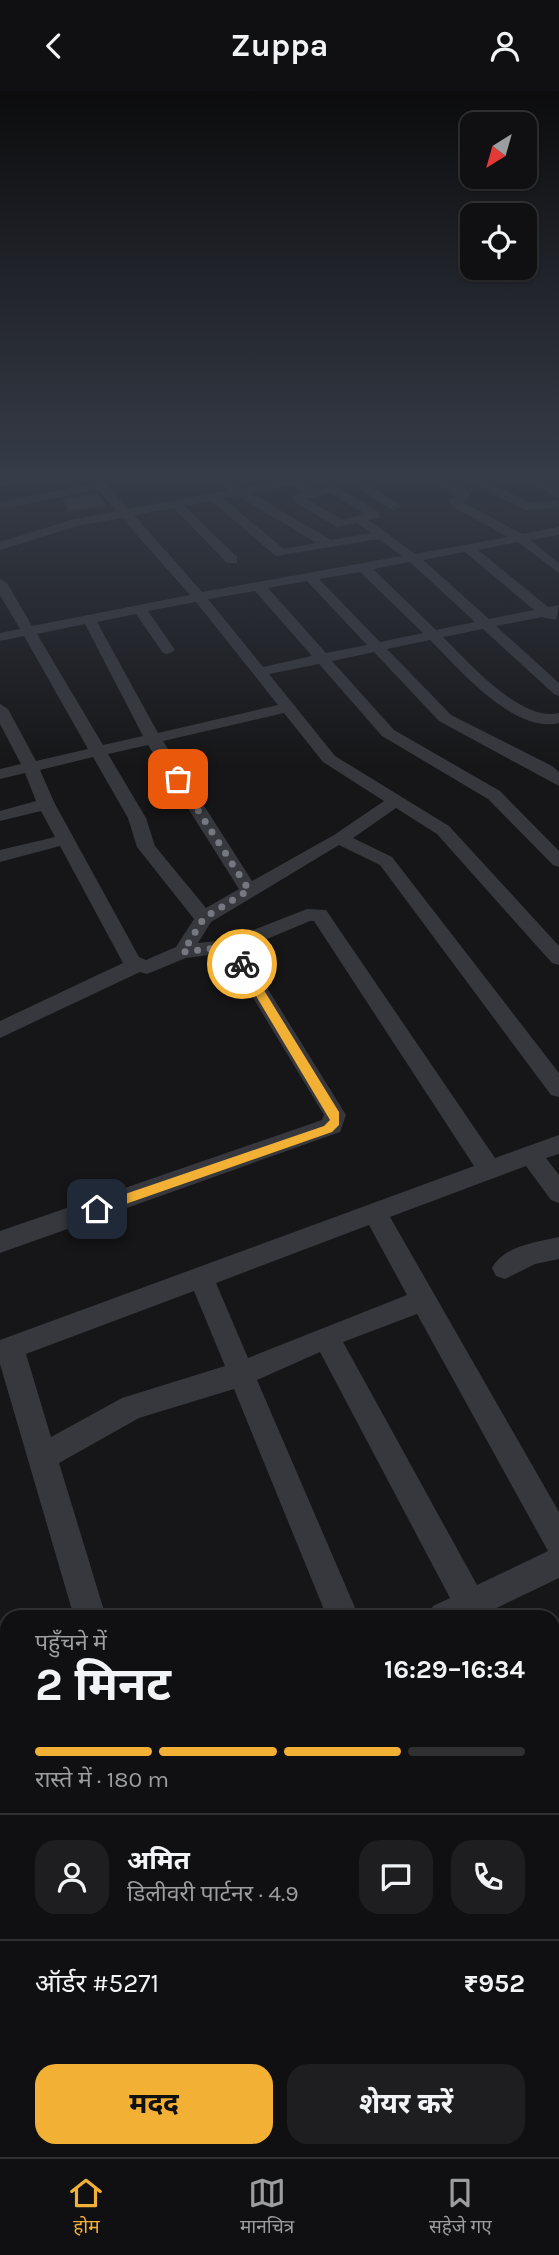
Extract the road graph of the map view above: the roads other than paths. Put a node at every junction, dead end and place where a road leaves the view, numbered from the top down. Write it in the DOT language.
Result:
graph roads {
  1 [pos="179,573"];
  2 [pos="339,573"];
  3 [pos="370,573"];
  4 [pos="430,573"];
  5 [pos="502,573"];
  6 [pos="311,578"];
  7 [pos="0,583"];
  8 [pos="259,587"];
  9 [pos="199,597"];
  10 [pos="139,609"];
  11 [pos="552,610"];
  12 [pos="89,619"];
  13 [pos="559,624"];
  14 [pos="486,625"];
  15 [pos="29,631"];
  16 [pos="434,636"];
  17 [pos="0,637"];
  18 [pos="378,648"];
  19 [pos="168,650"];
  20 [pos="322,657"];
  21 [pos="258,672"];
  22 [pos="559,691"];
  23 [pos="286,708"];
  24 [pos="559,718"];
  25 [pos="3,720"];
  26 [pos="153,739"];
  27 [pos="97,751"];
  28 [pos="30,766"];
  29 [pos="0,773"];
  30 [pos="554,773"];
  31 [pos="396,800"];
  32 [pos="46,804"];
  33 [pos="0,815"];
  34 [pos="340,839"];
  35 [pos="64,840"];
  36 [pos="0,856"];
  37 [pos="559,861"];
  38 [pos="249,890"];
  39 [pos="204,918"];
  40 [pos="232,946"];
  41 [pos="183,952"];
  42 [pos="559,958"];
  43 [pos="137,965"];
  44 [pos="0,1030"];
  45 [pos="559,1089"];
  46 [pos="559,1144"];
  47 [pos="530,1154"];
  48 [pos="490,1170"];
  49 [pos="559,1193"];
  50 [pos="374,1212"];
  51 [pos="0,1242"];
  52 [pos="559,1248"];
  53 [pos="505,1268"];
  54 [pos="200,1275"];
  55 [pos="423,1300"];
  56 [pos="326,1337"];
  57 [pos="5,1350"];
  58 [pos="241,1374"];
  59 [pos="43,1457"];
  60 [pos="559,1541"];
  61 [pos="559,1562"];
  62 [pos="88,1610"];
  63 [pos="340,1610"];
  64 [pos="457,1610"];
  65 [pos="459,1610"];
  1 -- 9 [label="street"];
  2 -- 6 [label="street"];
  3 -- 16 [label="street"];
  4 -- 14 [label="street"];
  5 -- 11 [label="street"];
  6 -- 8 [label="street"];
  6 -- 18 [label="street"];
  7 -- 15 [label="street"];
  8 -- 9 [label="street"];
  8 -- 20 [label="street"];
  9 -- 10 [label="street"];
  9 -- 21 [label="street"];
  10 -- 12 [label="street"];
  10 -- 19 [label="street"];
  11 -- 13 [label="street"];
  11 -- 14 [label="street"];
  12 -- 15 [label="street"];
  12 -- 26 [label="street"];
  14 -- 16 [label="street"];
  14 -- 22 [label="street"];
  15 -- 17 [label="street"];
  15 -- 27 [label="street"];
  16 -- 18 [label="street"];
  16 -- 24 [label="street"];
  18 -- 20 [label="street"];
  18 -- 30 [label="street"];
  20 -- 21 [label="street"];
  20 -- 37 [label="street"];
  21 -- 23 [label="street"];
  23 -- 26 [label="street"];
  23 -- 31 [label="street"];
  25 -- 28 [label="street"];
  26 -- 27 [label="street"];
  26 -- 38 [label="street"];
  27 -- 28 [label="street"];
  27 -- 39 [label="street"];
  28 -- 29 [label="street"];
  28 -- 32 [label="street"];
  31 -- 34 [label="street"];
  31 -- 42 [label="street"];
  32 -- 33 [label="street"];
  32 -- 35 [label="street"];
  34 -- 38 [label="street"];
  34 -- 45 [label="street"];
  35 -- 36 [label="street"];
  35 -- 43 [label="street"];
  38 -- 39 [label="street"];
  39 -- 41 [label="street"];
  40 -- 41 [label="street"];
  40 -- 48 [label="street"];
  40 -- 51 [label="street"];
  41 -- 43 [label="street"];
  43 -- 44 [label="street"];
  46 -- 47 [label="street"];
  47 -- 48 [label="street"];
  47 -- 49 [label="street"];
  48 -- 50 [label="street"];
  50 -- 54 [label="street"];
  50 -- 55 [label="street"];
  52 -- 53 [label="street"];
  54 -- 57 [label="street"];
  54 -- 58 [label="street"];
  55 -- 56 [label="street"];
  55 -- 60 [label="street"];
  56 -- 58 [label="street"];
  56 -- 64 [label="street"];
  57 -- 59 [label="street"];
  58 -- 59 [label="street"];
  58 -- 63 [label="street"];
  59 -- 62 [label="street"];
  61 -- 65 [label="street"];
}
